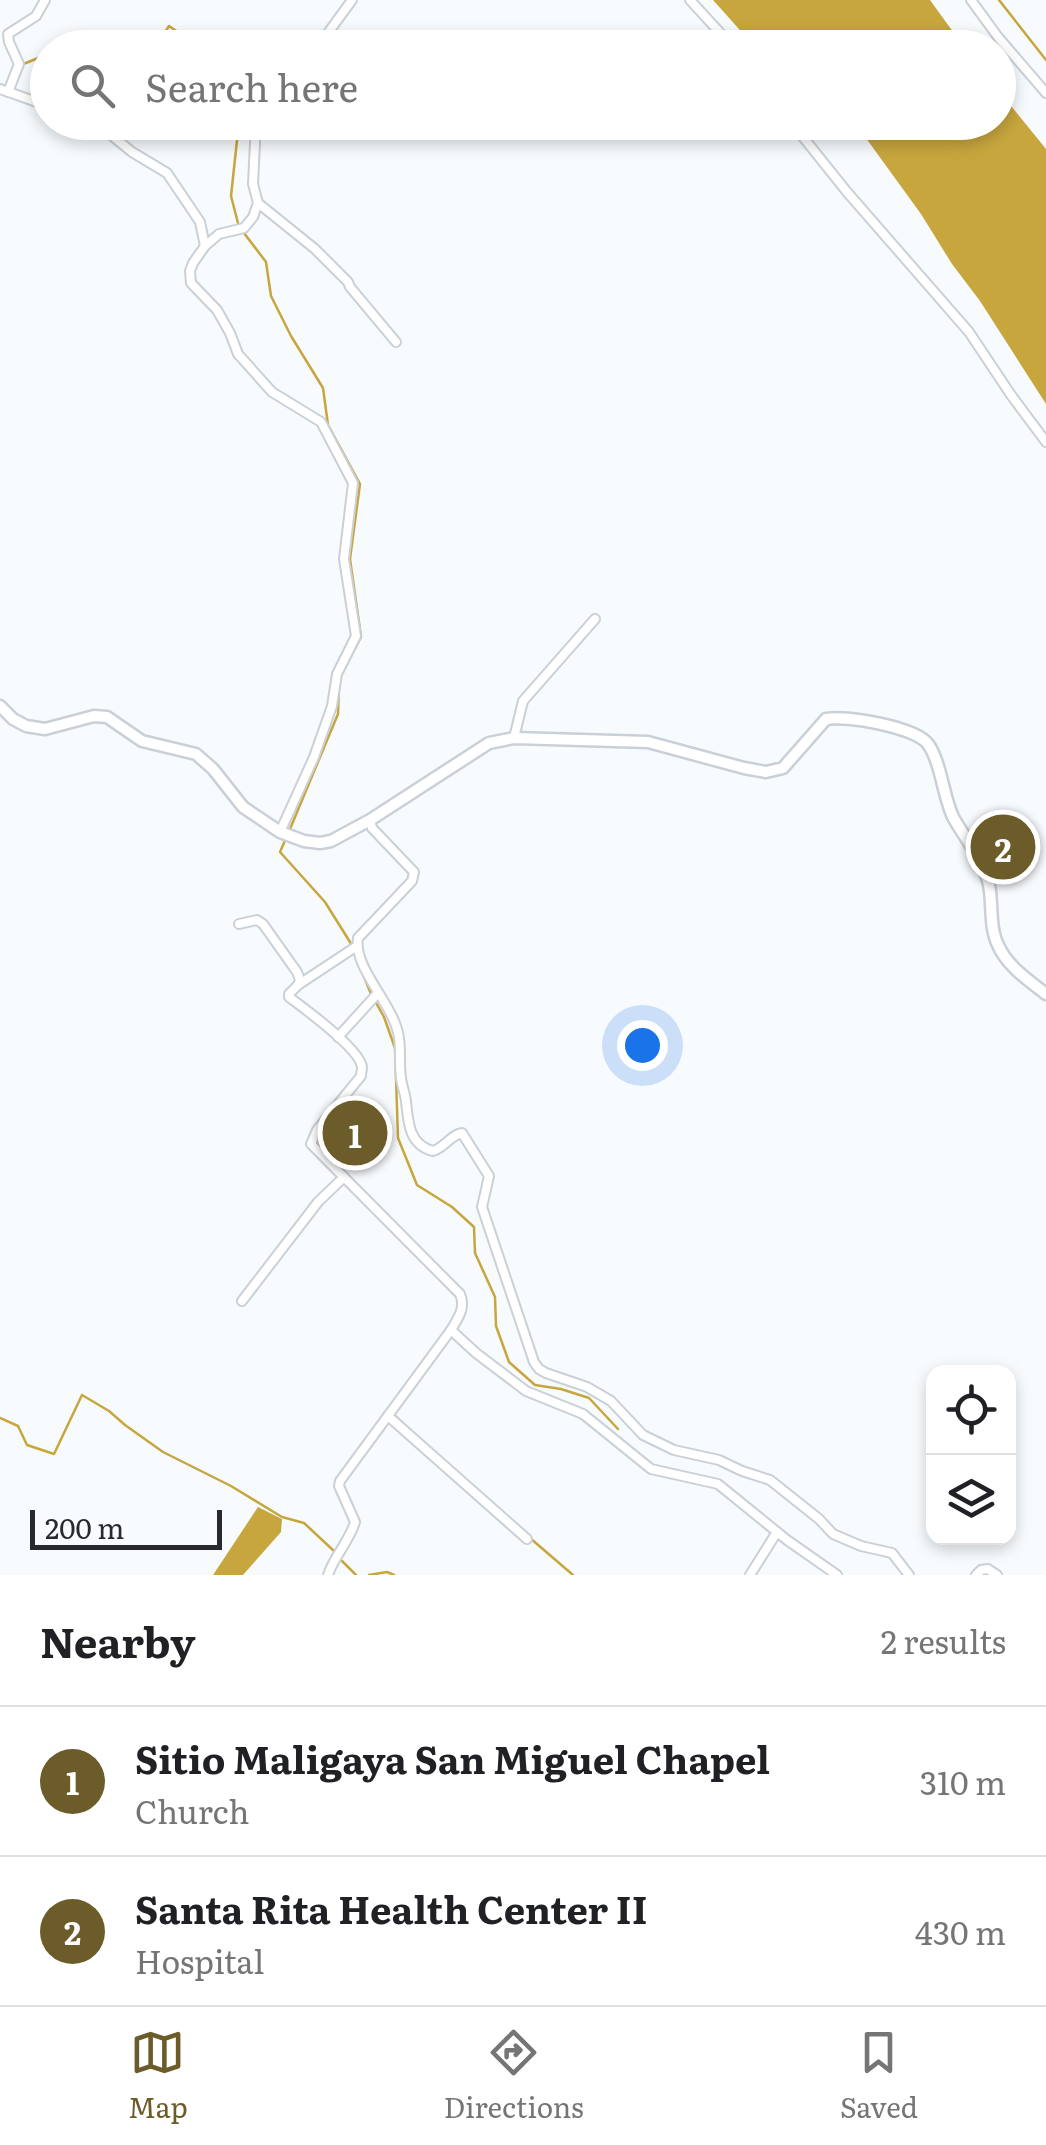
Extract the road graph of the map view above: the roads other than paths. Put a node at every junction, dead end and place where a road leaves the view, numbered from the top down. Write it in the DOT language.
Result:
graph roads {
  1 [pos="45,0"];
  2 [pos="352,0"];
  3 [pos="690,0"];
  4 [pos="971,0"];
  5 [pos="331,30"];
  6 [pos="718,30"];
  7 [pos="993,30"];
  8 [pos="1016,58"];
  9 [pos="4,90"];
  10 [pos="1046,93"];
  11 [pos="30,99"];
  12 [pos="117,140"];
  13 [pos="255,140"];
  14 [pos="805,140"];
  15 [pos="258,203"];
  16 [pos="205,246"];
  17 [pos="396,342"];
  18 [pos="1046,442"];
  19 [pos="595,619"];
  20 [pos="0,706"];
  21 [pos="514,738"];
  22 [pos="370,820"];
  23 [pos="280,832"];
  24 [pos="238,924"];
  25 [pos="357,946"];
  26 [pos="298,985"];
  27 [pos="1046,994"];
  28 [pos="374,996"];
  29 [pos="338,1037"];
  30 [pos="344,1177"];
  31 [pos="242,1302"];
  32 [pos="452,1330"];
  33 [pos="388,1416"];
  34 [pos="778,1532"];
  35 [pos="527,1539"];
  36 [pos="328,1575"];
  37 [pos="750,1575"];
  38 [pos="836,1575"];
  39 [pos="909,1575"];
  40 [pos="976,1575"];
  41 [pos="997,1575"];
  1 -- 9 [label="street"];
  2 -- 5 [label="street"];
  3 -- 6 [label="street"];
  4 -- 7 [label="street"];
  8 -- 10 [label="street"];
  9 -- 11 [label="street"];
  12 -- 16 [label="street"];
  13 -- 15 [label="street"];
  14 -- 18 [label="street"];
  15 -- 16 [label="street"];
  15 -- 17 [label="street"];
  16 -- 23 [label="street"];
  19 -- 21 [label="street"];
  20 -- 23 [label="street"];
  21 -- 22 [label="street"];
  21 -- 27 [label="street"];
  22 -- 23 [label="street"];
  22 -- 25 [label="street"];
  24 -- 26 [label="street"];
  25 -- 26 [label="street"];
  25 -- 28 [label="street"];
  26 -- 29 [label="street"];
  28 -- 29 [label="street"];
  28 -- 39 [label="street"];
  29 -- 30 [label="street"];
  30 -- 31 [label="street"];
  30 -- 32 [label="street"];
  32 -- 33 [label="street"];
  32 -- 34 [label="street"];
  33 -- 35 [label="street"];
  33 -- 36 [label="street"];
  34 -- 37 [label="street"];
  34 -- 38 [label="street"];
  40 -- 41 [label="street"];
}
